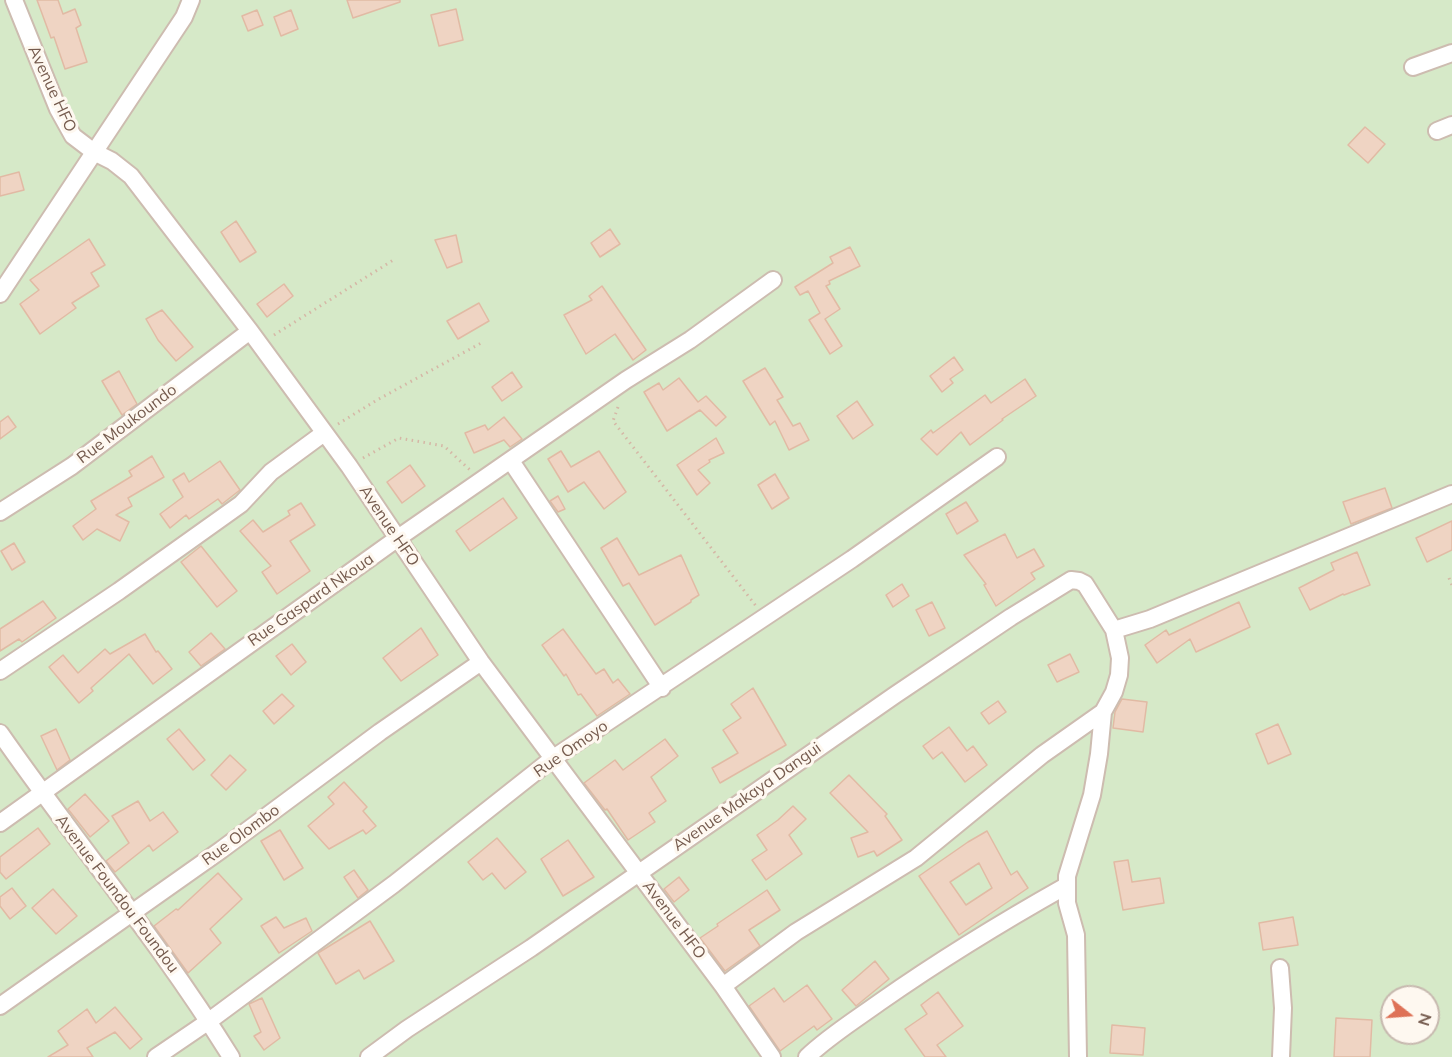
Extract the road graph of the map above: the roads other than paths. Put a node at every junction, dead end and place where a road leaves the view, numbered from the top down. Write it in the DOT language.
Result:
graph roads {
  1 [pos="14,0"];
  2 [pos="191,0"];
  3 [pos="1452,52"];
  4 [pos="1413,67"];
  5 [pos="94,152"];
  6 [pos="773,280"];
  7 [pos="0,294"];
  8 [pos="255,337"];
  9 [pos="324,433"];
  10 [pos="997,457"];
  11 [pos="511,461"];
  12 [pos="1452,494"];
  13 [pos="0,512"];
  14 [pos="398,538"];
  15 [pos="1113,630"];
  16 [pos="481,662"];
  17 [pos="0,671"];
  18 [pos="662,688"];
  19 [pos="1103,712"];
  20 [pos="0,733"];
  21 [pos="552,759"];
  22 [pos="41,792"];
  23 [pos="0,823"];
  24 [pos="637,873"];
  25 [pos="1066,886"];
  26 [pos="133,911"];
  27 [pos="1280,968"];
  28 [pos="723,986"];
  29 [pos="0,1006"];
  30 [pos="209,1021"];
  31 [pos="156,1057"];
  32 [pos="231,1057"];
  33 [pos="369,1057"];
  34 [pos="772,1057"];
  35 [pos="807,1057"];
  36 [pos="1078,1057"];
  37 [pos="1281,1057"];
  1 -- 5 [label="street, Avenue HFO"];
  2 -- 5 [label="street"];
  3 -- 4 [label="street"];
  5 -- 7 [label="street"];
  5 -- 8 [label="street, Avenue HFO"];
  6 -- 11 [label="street, Rue Gaspard Nkoua"];
  8 -- 9 [label="street, Avenue HFO"];
  8 -- 13 [label="street, Rue Moukoundo"];
  9 -- 14 [label="street, Avenue HFO"];
  9 -- 17 [label="street"];
  10 -- 18 [label="street, Rue Omoyo"];
  11 -- 14 [label="street, Rue Gaspard Nkoua"];
  11 -- 18 [label="street"];
  12 -- 15 [label="street"];
  14 -- 16 [label="street, Avenue HFO"];
  14 -- 22 [label="street, Rue Gaspard Nkoua"];
  15 -- 19 [label="street, Avenue Makaya Dangui"];
  15 -- 24 [label="street, Avenue Makaya Dangui"];
  16 -- 21 [label="street, Avenue HFO"];
  16 -- 26 [label="street, Rue Olombo"];
  18 -- 21 [label="street, Rue Omoyo"];
  19 -- 25 [label="street"];
  19 -- 28 [label="street"];
  20 -- 22 [label="street, Avenue Foundou Foundou"];
  21 -- 24 [label="street, Avenue HFO"];
  21 -- 30 [label="street, Rue Omoyo"];
  22 -- 23 [label="street, Rue Gaspard Nkoua"];
  22 -- 26 [label="street, Avenue Foundou Foundou"];
  24 -- 28 [label="street, Avenue HFO"];
  24 -- 33 [label="street, Avenue Makaya Dangui"];
  25 -- 35 [label="street"];
  25 -- 36 [label="street"];
  26 -- 29 [label="street, Rue Olombo"];
  26 -- 30 [label="street, Avenue Foundou Foundou"];
  27 -- 37 [label="street"];
  28 -- 34 [label="street, Avenue HFO"];
  30 -- 31 [label="street, Rue Omoyo"];
  30 -- 32 [label="street, Avenue Foundou Foundou"];
}
